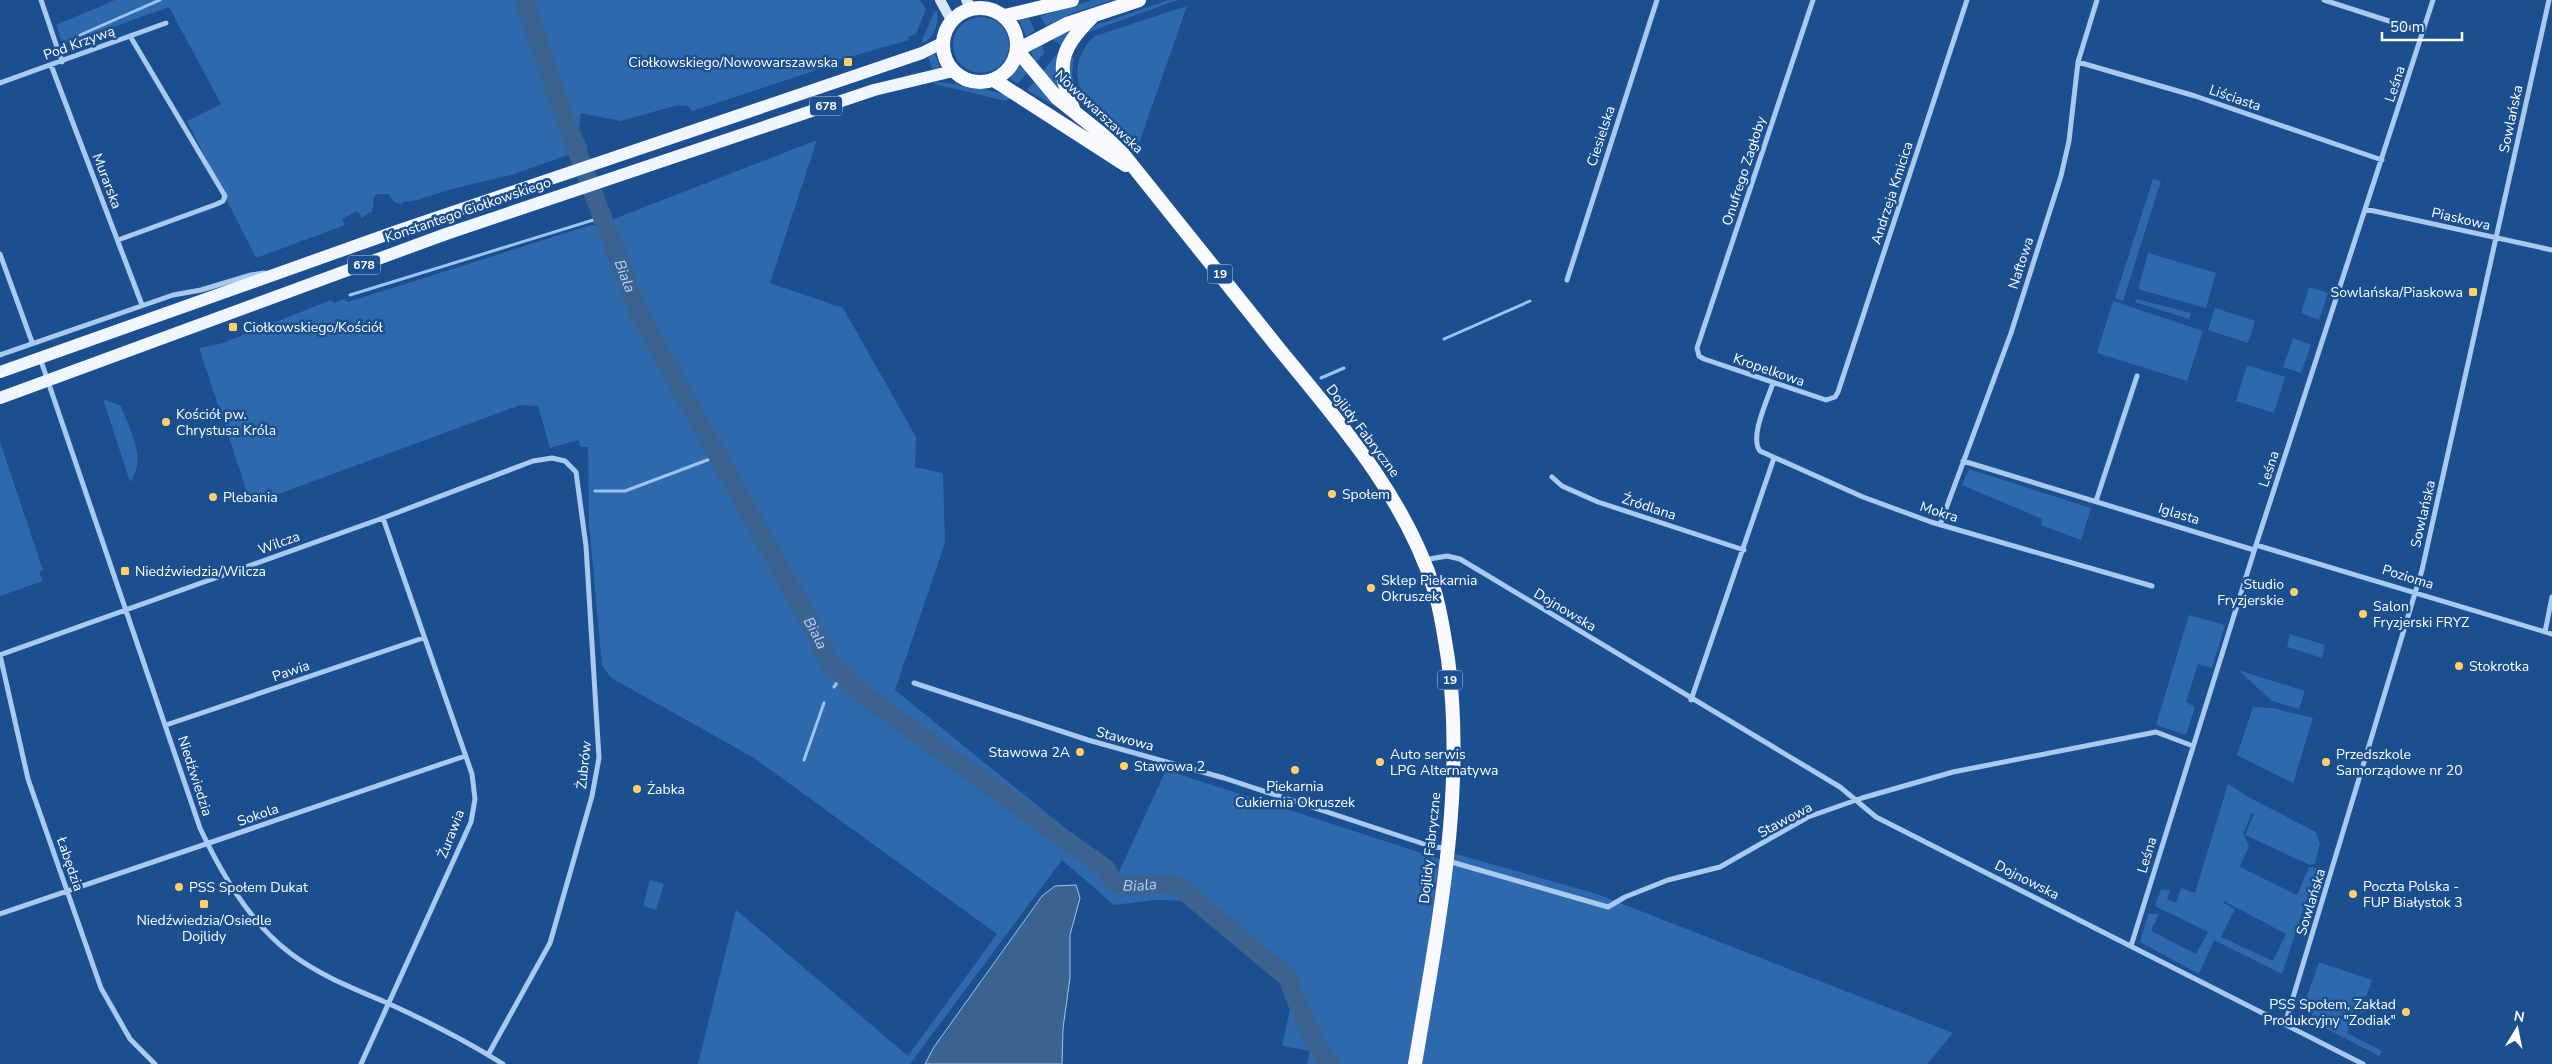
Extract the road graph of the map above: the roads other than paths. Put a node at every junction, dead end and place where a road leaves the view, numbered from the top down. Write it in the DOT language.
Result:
graph roads {
  1 [pos="41,0"];
  2 [pos="940,0"];
  3 [pos="1072,0"];
  4 [pos="1139,0"];
  5 [pos="1657,0"];
  6 [pos="1813,0"];
  7 [pos="1967,0"];
  8 [pos="2097,0"];
  9 [pos="2324,0"];
  10 [pos="2433,0"];
  11 [pos="2549,0"];
  12 [pos="969,4"];
  13 [pos="1005,16"];
  14 [pos="1093,17"];
  15 [pos="951,20"];
  16 [pos="166,23"];
  17 [pos="2423,32"];
  18 [pos="130,36"];
  19 [pos="942,43"];
  20 [pos="1017,50"];
  21 [pos="62,62"];
  22 [pos="2078,62"];
  23 [pos="51,66"];
  24 [pos="953,71"];
  25 [pos="994,80"];
  26 [pos="0,83"];
  27 [pos="1075,113"];
  28 [pos="2382,160"];
  29 [pos="1139,174"];
  30 [pos="2365,209"];
  31 [pos="2496,238"];
  32 [pos="118,240"];
  33 [pos="2552,250"];
  34 [pos="0,254"];
  35 [pos="283,272"];
  36 [pos="1566,280"];
  37 [pos="238,288"];
  38 [pos="142,305"];
  39 [pos="247,308"];
  40 [pos="32,342"];
  41 [pos="1697,348"];
  42 [pos="0,355"];
  43 [pos="40,358"];
  44 [pos="0,372"];
  45 [pos="1301,375"];
  46 [pos="2137,376"];
  47 [pos="48,381"];
  48 [pos="1773,383"];
  49 [pos="1838,392"];
  50 [pos="0,398"];
  51 [pos="1774,458"];
  52 [pos="1964,460"];
  53 [pos="565,461"];
  54 [pos="1552,478"];
  55 [pos="2096,501"];
  56 [pos="383,518"];
  57 [pos="1940,525"];
  58 [pos="2255,547"];
  59 [pos="1744,550"];
  60 [pos="1424,560"];
  61 [pos="2152,586"];
  62 [pos="2417,591"];
  63 [pos="2552,597"];
  64 [pos="126,610"];
  65 [pos="2545,632"];
  66 [pos="2552,634"];
  67 [pos="423,638"];
  68 [pos="0,655"];
  69 [pos="914,684"];
  70 [pos="1691,700"];
  71 [pos="166,725"];
  72 [pos="2193,746"];
  73 [pos="465,756"];
  74 [pos="1856,801"];
  75 [pos="208,844"];
  76 [pos="1446,854"];
  77 [pos="68,892"];
  78 [pos="0,914"];
  79 [pos="2131,946"];
  80 [pos="388,1004"];
  81 [pos="2285,1024"];
  82 [pos="488,1055"];
  83 [pos="155,1064"];
  84 [pos="361,1064"];
  85 [pos="503,1064"];
  86 [pos="1416,1064"];
  87 [pos="2363,1064"];
  1 -- 21 [label="street"];
  2 -- 15 [label="main road"];
  3 -- 13 [label="highway"];
  4 -- 14 [label="highway"];
  5 -- 36 [label="street, Ciesielska"];
  6 -- 41 [label="street, Onufrego Zagłoby"];
  7 -- 49 [label="street, Andrzeja Kmicica"];
  8 -- 22 [label="street, Naftowa"];
  9 -- 17 [label="street"];
  10 -- 17 [label="street, Leśna"];
  11 -- 31 [label="street, Sowlańska"];
  12 -- 13 [label="highway"];
  12 -- 15 [label="highway"];
  13 -- 20 [label="highway, 19"];
  14 -- 20 [label="highway"];
  14 -- 27 [label="highway"];
  15 -- 19 [label="highway"];
  16 -- 18 [label="street, Pod Krzywą"];
  17 -- 28 [label="street, Leśna"];
  18 -- 21 [label="street, Pod Krzywą"];
  18 -- 32 [label="street"];
  19 -- 24 [label="highway"];
  19 -- 35 [label="main road, Konstantego Ciołkowskiego / 678"];
  20 -- 25 [label="highway"];
  20 -- 27 [label="highway, Nowowarszawska / 19"];
  21 -- 23 [label="street, Pod Krzywą"];
  22 -- 28 [label="street, Liściasta"];
  22 -- 52 [label="street, Naftowa"];
  23 -- 26 [label="street, Pod Krzywą"];
  23 -- 32 [label="street, Murarska"];
  24 -- 25 [label="highway"];
  24 -- 39 [label="main road, Konstantego Ciołkowskiego / 678"];
  25 -- 29 [label="highway, Nowowarszawska / 19"];
  27 -- 29 [label="highway, Nowowarszawska / 19"];
  28 -- 30 [label="street, Leśna"];
  29 -- 45 [label="highway, Nowowarszawska / 19"];
  30 -- 31 [label="street, Piaskowa"];
  30 -- 58 [label="street, Leśna"];
  31 -- 33 [label="street, Piaskowa"];
  31 -- 62 [label="street, Sowlańska"];
  32 -- 38 [label="street, Murarska"];
  34 -- 40 [label="street"];
  35 -- 37 [label="main road, Konstantego Ciołkowskiego / 678"];
  35 -- 38 [label="street"];
  37 -- 39 [label="main road"];
  37 -- 43 [label="main road, Konstantego Ciołkowskiego / 678"];
  38 -- 40 [label="street"];
  39 -- 47 [label="main road, Konstantego Ciołkowskiego / 678"];
  40 -- 42 [label="street"];
  41 -- 48 [label="street, Kropelkowa"];
  43 -- 44 [label="main road, Konstantego Ciołkowskiego / 678"];
  43 -- 47 [label="street, Niedźwiedzia"];
  45 -- 60 [label="highway, Dojlidy Fabryczne / 19"];
  46 -- 55 [label="street"];
  47 -- 50 [label="main road, Konstantego Ciołkowskiego / 678"];
  47 -- 64 [label="street, Niedźwiedzia"];
  48 -- 49 [label="street, Kropelkowa"];
  48 -- 51 [label="street, Mokra"];
  51 -- 57 [label="street, Mokra"];
  51 -- 59 [label="street"];
  52 -- 55 [label="street, Iglasta"];
  52 -- 57 [label="street, Naftowa"];
  53 -- 56 [label="street, Wilcza"];
  53 -- 82 [label="street, Żubrów"];
  54 -- 59 [label="street, Źródlana"];
  55 -- 58 [label="street, Iglasta"];
  56 -- 64 [label="street, Wilcza"];
  56 -- 67 [label="street, Żurawia"];
  57 -- 61 [label="street, Mokra"];
  58 -- 62 [label="street, Pozioma"];
  58 -- 72 [label="street, Leśna"];
  59 -- 70 [label="street"];
  60 -- 70 [label="street, Dojnowska"];
  60 -- 76 [label="highway, Dojlidy Fabryczne / 19"];
  62 -- 65 [label="street, Pozioma"];
  62 -- 81 [label="street, Sowlańska"];
  63 -- 65 [label="street"];
  64 -- 68 [label="street, Wilcza"];
  64 -- 71 [label="street, Niedźwiedzia"];
  65 -- 66 [label="street, Pozioma"];
  67 -- 71 [label="street, Pawia"];
  67 -- 73 [label="street, Żurawia"];
  68 -- 77 [label="street, Łabędzia"];
  69 -- 76 [label="street, Stawowa"];
  70 -- 74 [label="street, Dojnowska"];
  71 -- 75 [label="street, Niedźwiedzia"];
  72 -- 74 [label="street, Stawowa"];
  72 -- 79 [label="street, Leśna"];
  73 -- 75 [label="street, Sokola"];
  73 -- 80 [label="street, Żurawia"];
  74 -- 76 [label="street, Stawowa"];
  74 -- 79 [label="street, Dojnowska"];
  75 -- 77 [label="street, Sokola"];
  75 -- 80 [label="street, Niedźwiedzia"];
  76 -- 86 [label="highway, Dojlidy Fabryczne / 19"];
  77 -- 78 [label="street, Sokola"];
  77 -- 83 [label="street, Łabędzia"];
  79 -- 81 [label="street, Dojnowska"];
  80 -- 82 [label="street, Niedźwiedzia"];
  80 -- 84 [label="street, Żurawia"];
  81 -- 87 [label="street, Dojnowska"];
  82 -- 85 [label="street, Niedźwiedzia"];
}
